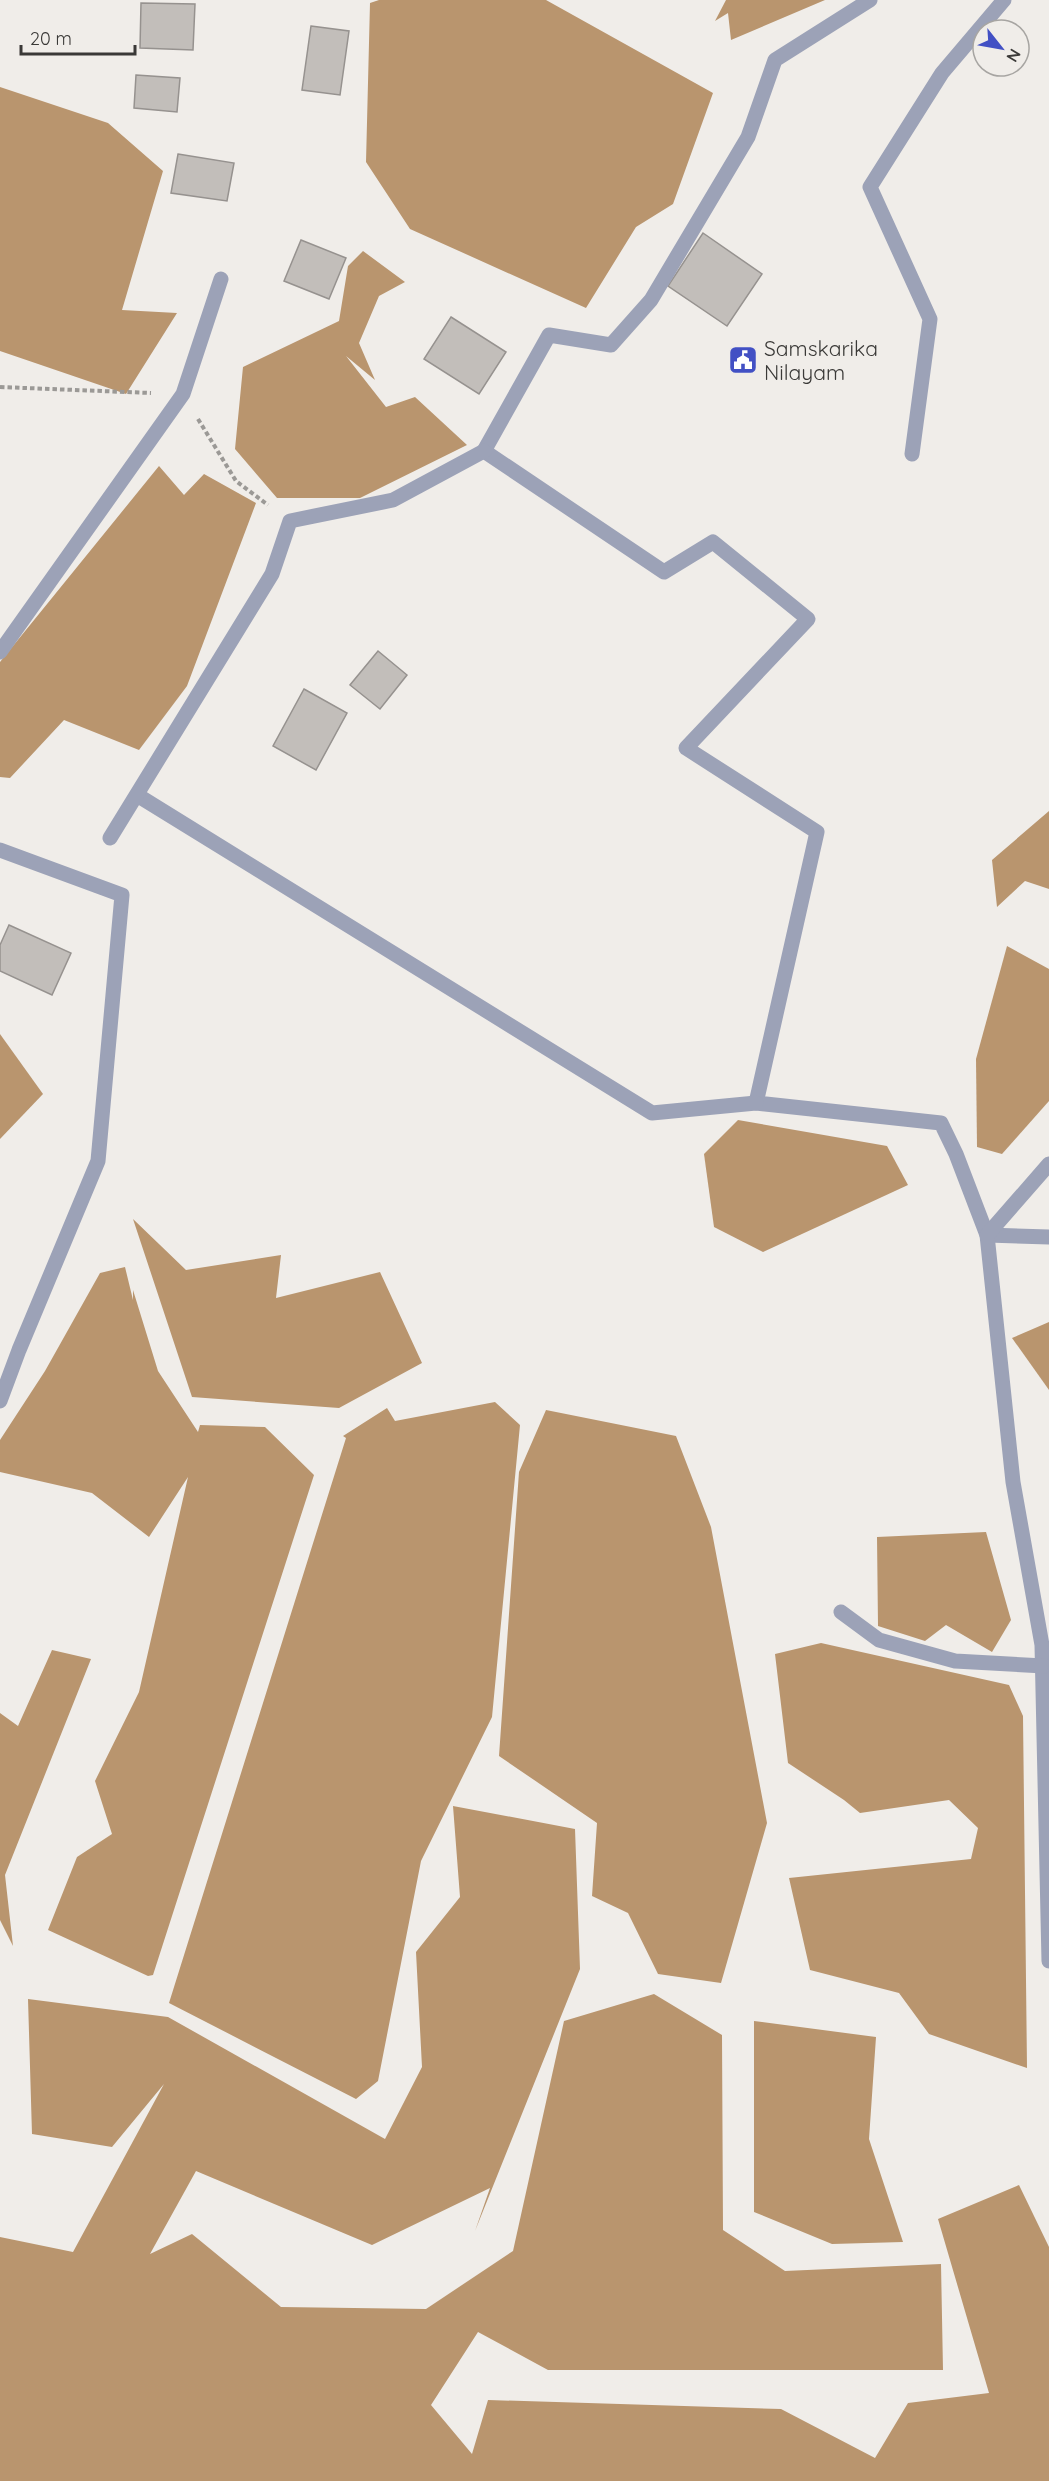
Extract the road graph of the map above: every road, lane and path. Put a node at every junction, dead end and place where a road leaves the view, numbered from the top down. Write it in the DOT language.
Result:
graph roads {
  1 [pos="870,0"];
  2 [pos="1004,0"];
  3 [pos="221,279"];
  4 [pos="0,387"];
  5 [pos="183,394"];
  6 [pos="483,451"];
  7 [pos="912,454"];
  8 [pos="290,521"];
  9 [pos="0,652"];
  10 [pos="137,795"];
  11 [pos="110,838"];
  12 [pos="0,850"];
  13 [pos="756,1102"];
  14 [pos="1049,1164"];
  15 [pos="987,1235"];
  16 [pos="1049,1237"];
  17 [pos="0,1401"];
  18 [pos="841,1612"];
  19 [pos="1044,1666"];
  20 [pos="1049,1961"];
  1 -- 6 [label="street"];
  2 -- 7 [label="street"];
  3 -- 5 [label="street"];
  4 -- 5 [label="path"];
  5 -- 8 [label="path"];
  5 -- 9 [label="street"];
  6 -- 8 [label="street"];
  6 -- 13 [label="street"];
  8 -- 10 [label="street"];
  10 -- 11 [label="street"];
  10 -- 13 [label="street"];
  12 -- 17 [label="street"];
  13 -- 15 [label="street"];
  14 -- 15 [label="street"];
  15 -- 16 [label="street"];
  15 -- 19 [label="street"];
  18 -- 19 [label="street"];
  19 -- 20 [label="street"];
}
